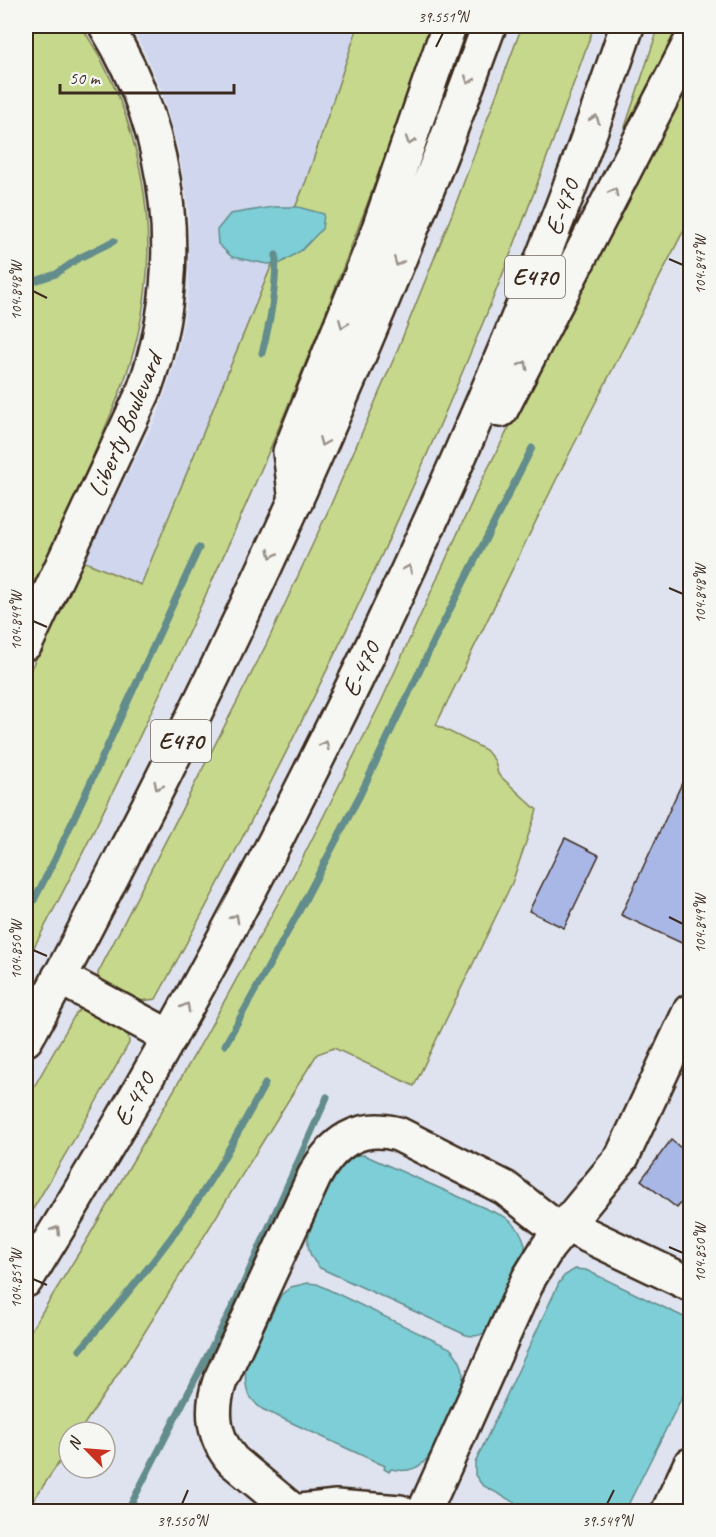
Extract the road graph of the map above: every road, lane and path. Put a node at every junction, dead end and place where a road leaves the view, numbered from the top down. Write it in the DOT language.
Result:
graph roads {
  1 [pos="106,26"];
  2 [pos="449,26"];
  3 [pos="489,26"];
  4 [pos="627,26"];
  5 [pos="690,43"];
  6 [pos="296,501"];
  7 [pos="430,523"];
  8 [pos="26,643"];
  9 [pos="58,977"];
  10 [pos="690,1011"];
  11 [pos="170,1036"];
  12 [pos="26,1039"];
  13 [pos="563,1228"];
  14 [pos="26,1280"];
  15 [pos="690,1284"];
  16 [pos="690,1465"];
  17 [pos="293,1511"];
  18 [pos="400,1512"];
  19 [pos="424,1512"];
  20 [pos="668,1512"];
  1 -- 8 [label="main road, Liberty Boulevard"];
  2 -- 6 [label="main road, one-way"];
  3 -- 6 [label="main road, E470, one-way"];
  7 -- 4 [label="main road, E-470 / E470, one-way"];
  7 -- 5 [label="main road, one-way"];
  6 -- 9 [label="main road, E470, one-way"];
  11 -- 7 [label="main road, E-470 / E470, one-way"];
  9 -- 11 [label="main road"];
  9 -- 12 [label="main road, E470"];
  10 -- 13 [label="main road"];
  14 -- 11 [label="main road, E-470 / E470, one-way"];
  13 -- 15 [label="main road"];
  13 -- 17 [label="main road"];
  13 -- 19 [label="main road"];
  16 -- 20 [label="main road"];
  17 -- 18 [label="main road"];
}
